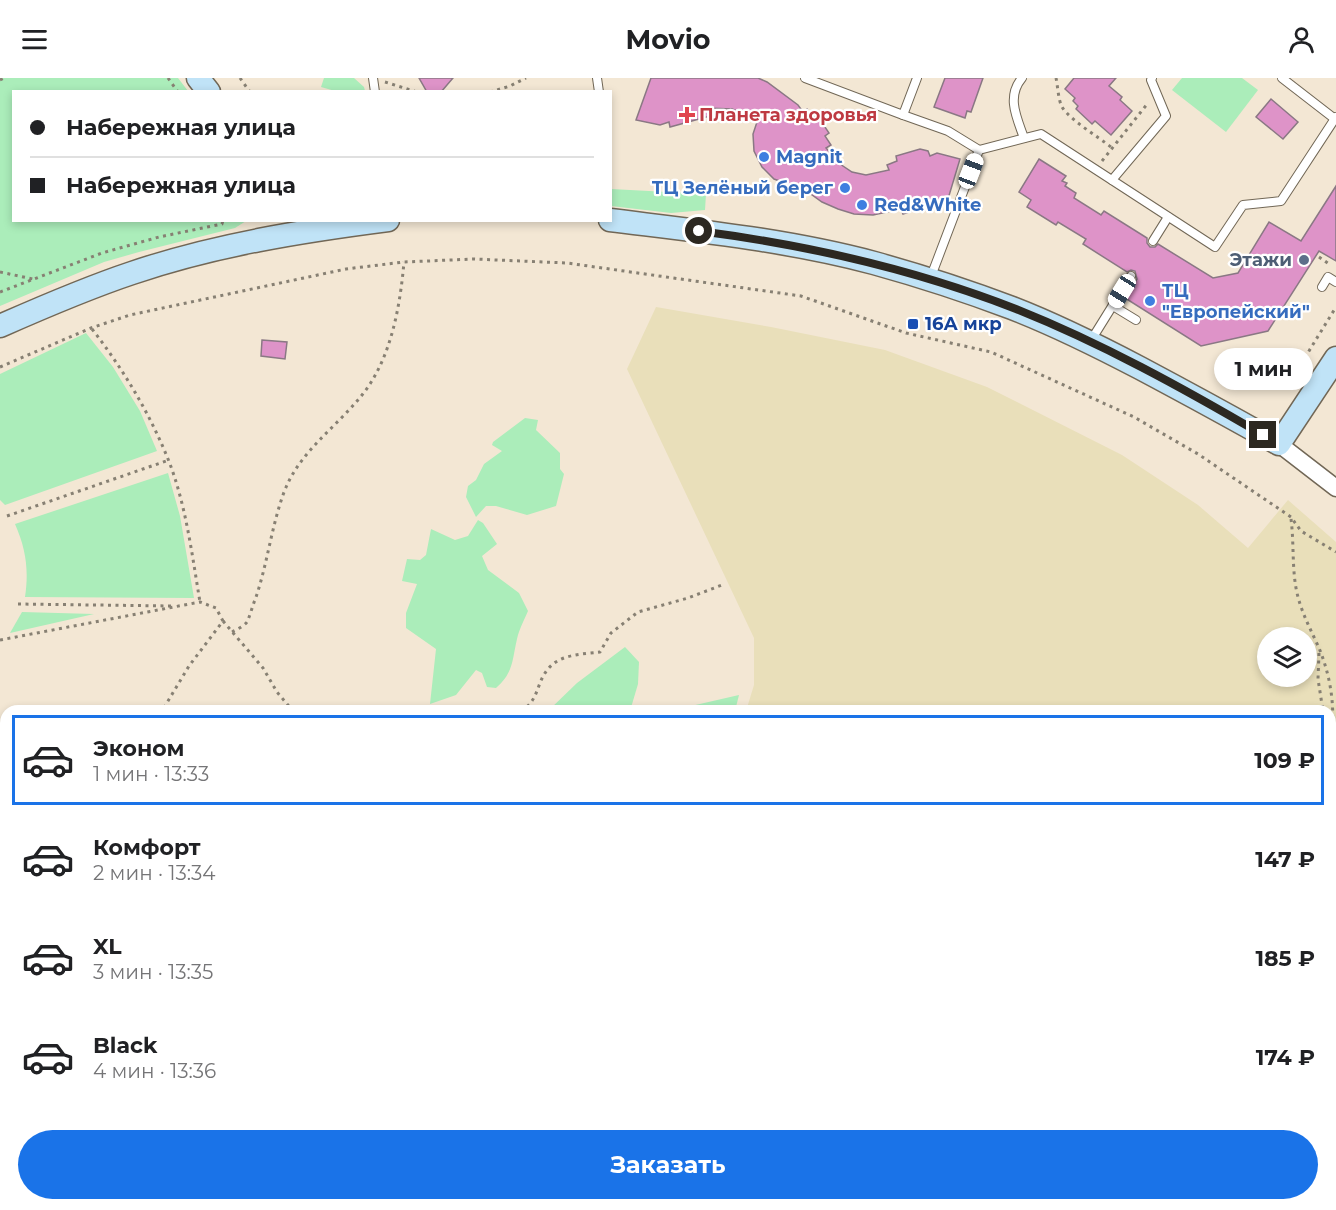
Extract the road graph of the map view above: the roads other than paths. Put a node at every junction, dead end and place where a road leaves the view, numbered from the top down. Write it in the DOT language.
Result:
graph roads {
  1 [pos="198,78"];
  2 [pos="805,78"];
  3 [pos="916,78"];
  4 [pos="1022,78"];
  5 [pos="1152,78"];
  6 [pos="1282,78"];
  7 [pos="207,90"];
  8 [pos="903,115"];
  9 [pos="1335,118"];
  10 [pos="1024,138"];
  11 [pos="980,150"];
  12 [pos="1112,180"];
  13 [pos="1168,217"];
  14 [pos="612,220"];
  15 [pos="362,222"];
  16 [pos="310,226"];
  17 [pos="1154,241"];
  18 [pos="1131,276"];
  19 [pos="930,279"];
  20 [pos="1336,282"];
  21 [pos="1322,287"];
  22 [pos="1113,306"];
  23 [pos="1136,320"];
  24 [pos="0,327"];
  25 [pos="1090,342"];
  26 [pos="1336,358"];
  27 [pos="1279,444"];
  28 [pos="1336,488"];
  1 -- 7 [label="main road"];
  2 -- 8 [label="lane"];
  3 -- 8 [label="lane"];
  4 -- 10 [label="lane"];
  5 -- 12 [label="lane"];
  6 -- 9 [label="lane"];
  8 -- 11 [label="lane"];
  9 -- 13 [label="lane"];
  10 -- 11 [label="lane"];
  10 -- 12 [label="lane"];
  11 -- 19 [label="lane"];
  12 -- 13 [label="lane"];
  13 -- 17 [label="lane"];
  14 -- 19 [label="main road"];
  15 -- 16 [label="main road"];
  16 -- 24 [label="main road"];
  18 -- 22 [label="lane"];
  19 -- 25 [label="main road"];
  20 -- 21 [label="lane"];
  22 -- 23 [label="lane"];
  22 -- 25 [label="lane"];
  25 -- 27 [label="main road"];
  26 -- 27 [label="main road"];
  27 -- 28 [label="street"];
}
